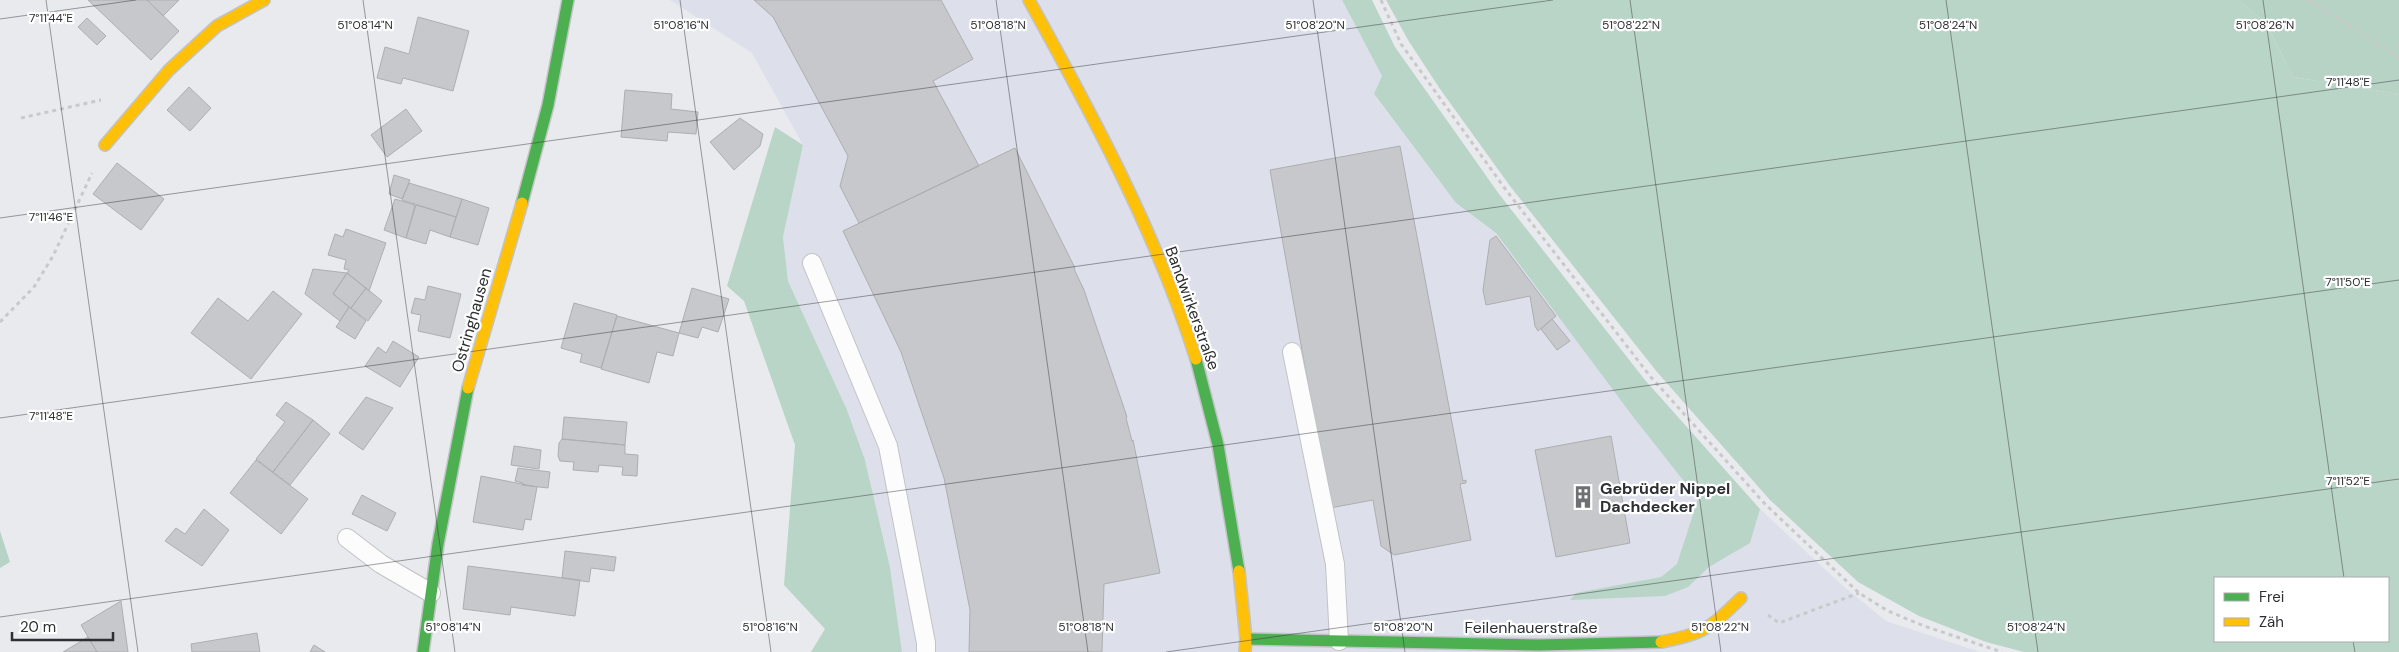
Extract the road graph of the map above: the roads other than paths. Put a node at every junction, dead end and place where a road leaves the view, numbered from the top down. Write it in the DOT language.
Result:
graph roads {
  1 [pos="264,0"];
  2 [pos="568,0"];
  3 [pos="1029,0"];
  4 [pos="105,145"];
  5 [pos="812,263"];
  6 [pos="1292,352"];
  7 [pos="347,538"];
  8 [pos="431,593"];
  9 [pos="1741,598"];
  10 [pos="1246,639"];
  11 [pos="1339,641"];
  12 [pos="423,652"];
  13 [pos="926,652"];
  14 [pos="1245,652"];
  1 -- 4 [label="street"];
  2 -- 8 [label="street, Ostringhausen"];
  3 -- 10 [label="street, Bandwirkerstraße"];
  5 -- 13 [label="lane"];
  6 -- 11 [label="lane"];
  7 -- 8 [label="lane"];
  8 -- 12 [label="street, Ostringhausen"];
  9 -- 11 [label="street, Feilenhauerstraße"];
  10 -- 11 [label="street, Feilenhauerstraße"];
  10 -- 14 [label="street, Bandwirkerstraße"];
}
